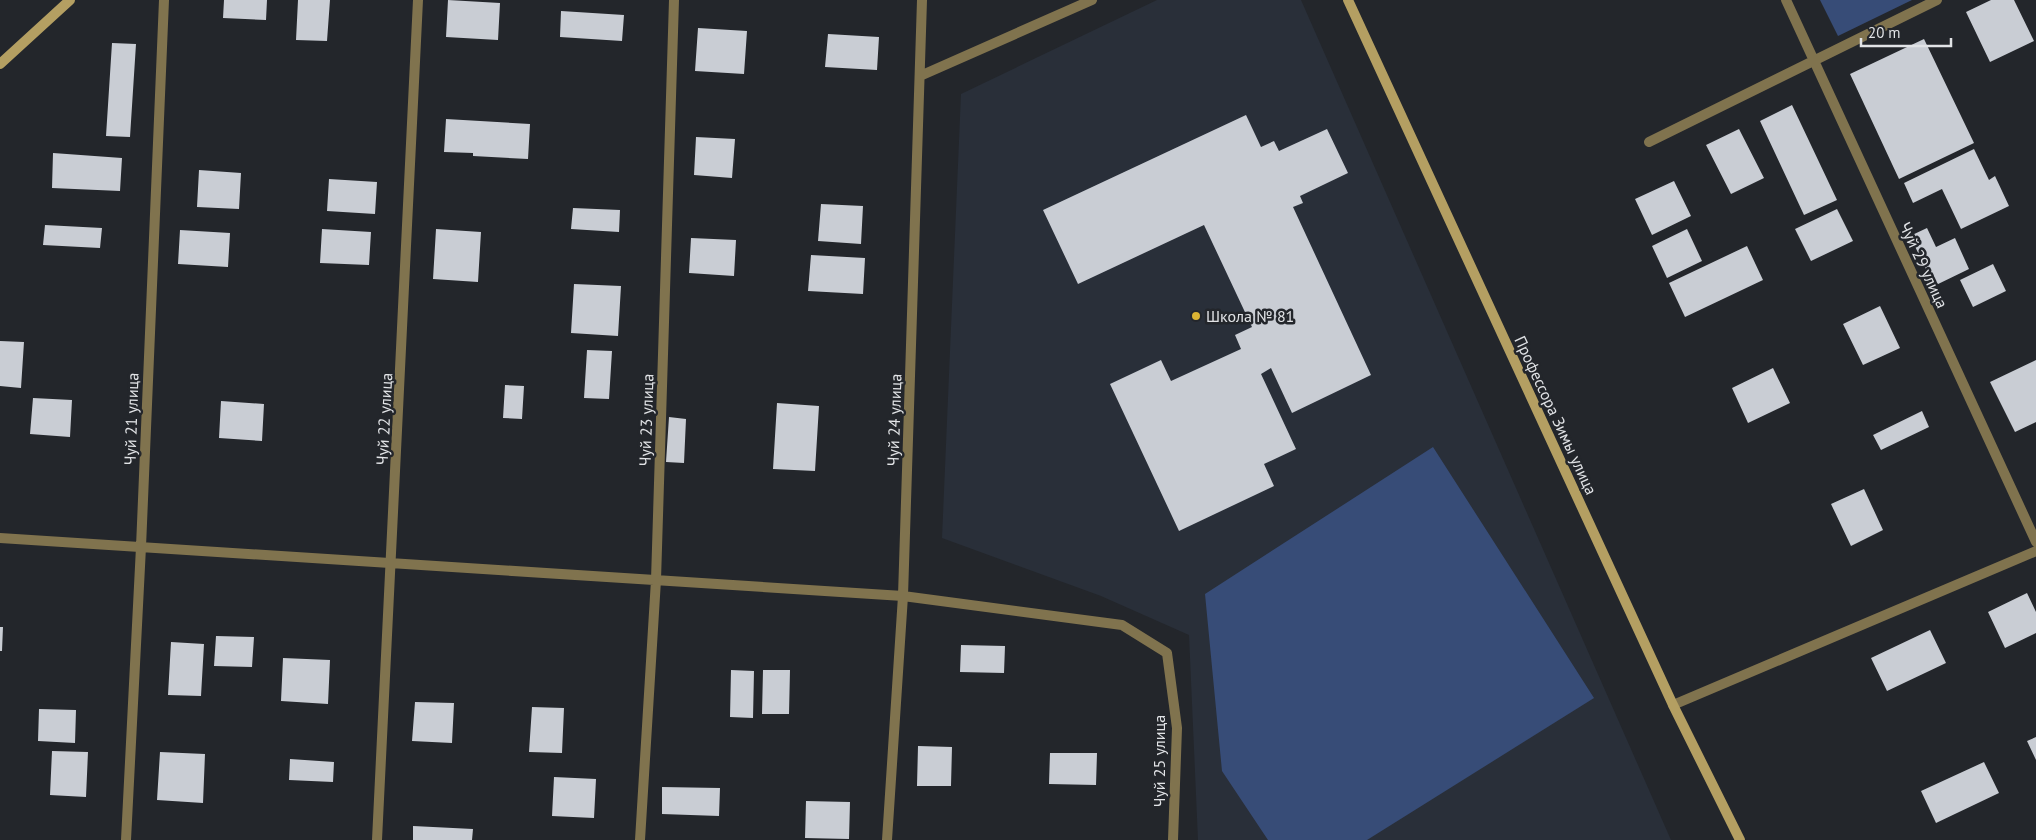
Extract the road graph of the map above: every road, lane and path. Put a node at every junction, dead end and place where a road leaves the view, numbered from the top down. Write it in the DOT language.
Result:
graph roads {
  1 [pos="70,0"];
  2 [pos="164,0"];
  3 [pos="418,0"];
  4 [pos="674,0"];
  5 [pos="922,0"];
  6 [pos="1092,0"];
  7 [pos="1348,0"];
  8 [pos="1786,0"];
  9 [pos="1938,0"];
  10 [pos="1813,60"];
  11 [pos="0,64"];
  12 [pos="920,76"];
  13 [pos="1649,142"];
  14 [pos="0,538"];
  15 [pos="2036,542"];
  16 [pos="141,547"];
  17 [pos="2036,551"];
  18 [pos="392,563"];
  19 [pos="656,580"];
  20 [pos="903,596"];
  21 [pos="1673,705"];
  22 [pos="126,840"];
  23 [pos="377,840"];
  24 [pos="640,840"];
  25 [pos="887,840"];
  26 [pos="1173,840"];
  27 [pos="1740,840"];
  1 -- 11 [label="street"];
  2 -- 16 [label="street, Чуй 21 улица"];
  3 -- 18 [label="street, Чуй 22 улица"];
  4 -- 19 [label="street, Чуй 23 улица"];
  5 -- 12 [label="street, Чуй 24 улица"];
  6 -- 12 [label="street"];
  7 -- 21 [label="street, Профессора Зимы улица"];
  8 -- 10 [label="street, Чуй 29 улица"];
  9 -- 10 [label="street"];
  10 -- 13 [label="street"];
  10 -- 15 [label="street, Чуй 29 улица"];
  12 -- 20 [label="street, Чуй 24 улица"];
  14 -- 16 [label="street"];
  16 -- 18 [label="street"];
  16 -- 22 [label="street, Чуй 21 улица"];
  17 -- 21 [label="street"];
  18 -- 19 [label="street"];
  18 -- 23 [label="street, Чуй 22 улица"];
  19 -- 20 [label="street"];
  19 -- 24 [label="street, Чуй 23 улица"];
  20 -- 25 [label="street, Чуй 24 улица"];
  20 -- 26 [label="street, Чуй 25 улица"];
  21 -- 27 [label="street, Профессора Зимы улица"];
}
